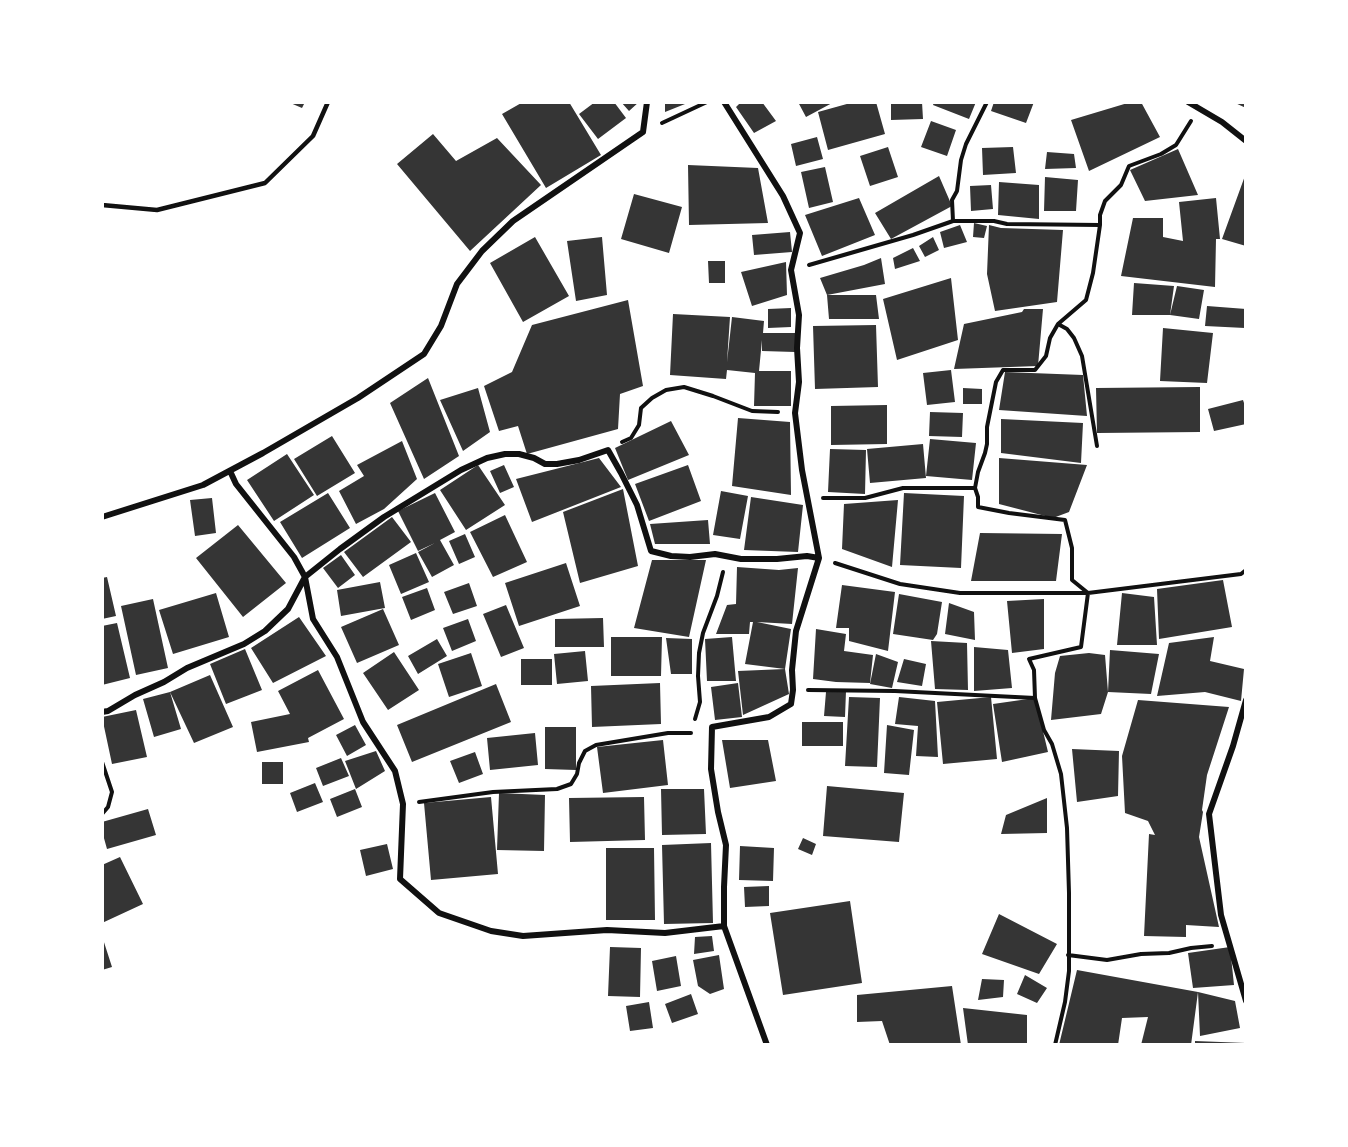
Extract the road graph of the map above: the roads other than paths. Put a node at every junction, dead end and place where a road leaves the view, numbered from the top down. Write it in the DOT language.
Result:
graph roads {
  1 [pos="328,102"];
  2 [pos="647,102"];
  3 [pos="724,102"];
  4 [pos="1188,102"];
  5 [pos="1246,141"];
  6 [pos="102,205"];
  7 [pos="230,471"];
  8 [pos="102,518"];
  9 [pos="819,558"];
  10 [pos="305,578"];
  11 [pos="1246,699"];
  12 [pos="102,712"];
  13 [pos="724,926"];
  14 [pos="1246,1001"];
  15 [pos="767,1045"];
  1 -- 6 [label="lane"];
  2 -- 7 [label="street"];
  3 -- 9 [label="street"];
  4 -- 5 [label="street"];
  7 -- 8 [label="street"];
  7 -- 10 [label="street"];
  9 -- 10 [label="street"];
  9 -- 13 [label="street"];
  10 -- 12 [label="street"];
  10 -- 13 [label="street"];
  11 -- 14 [label="street"];
  13 -- 15 [label="street"];
}
